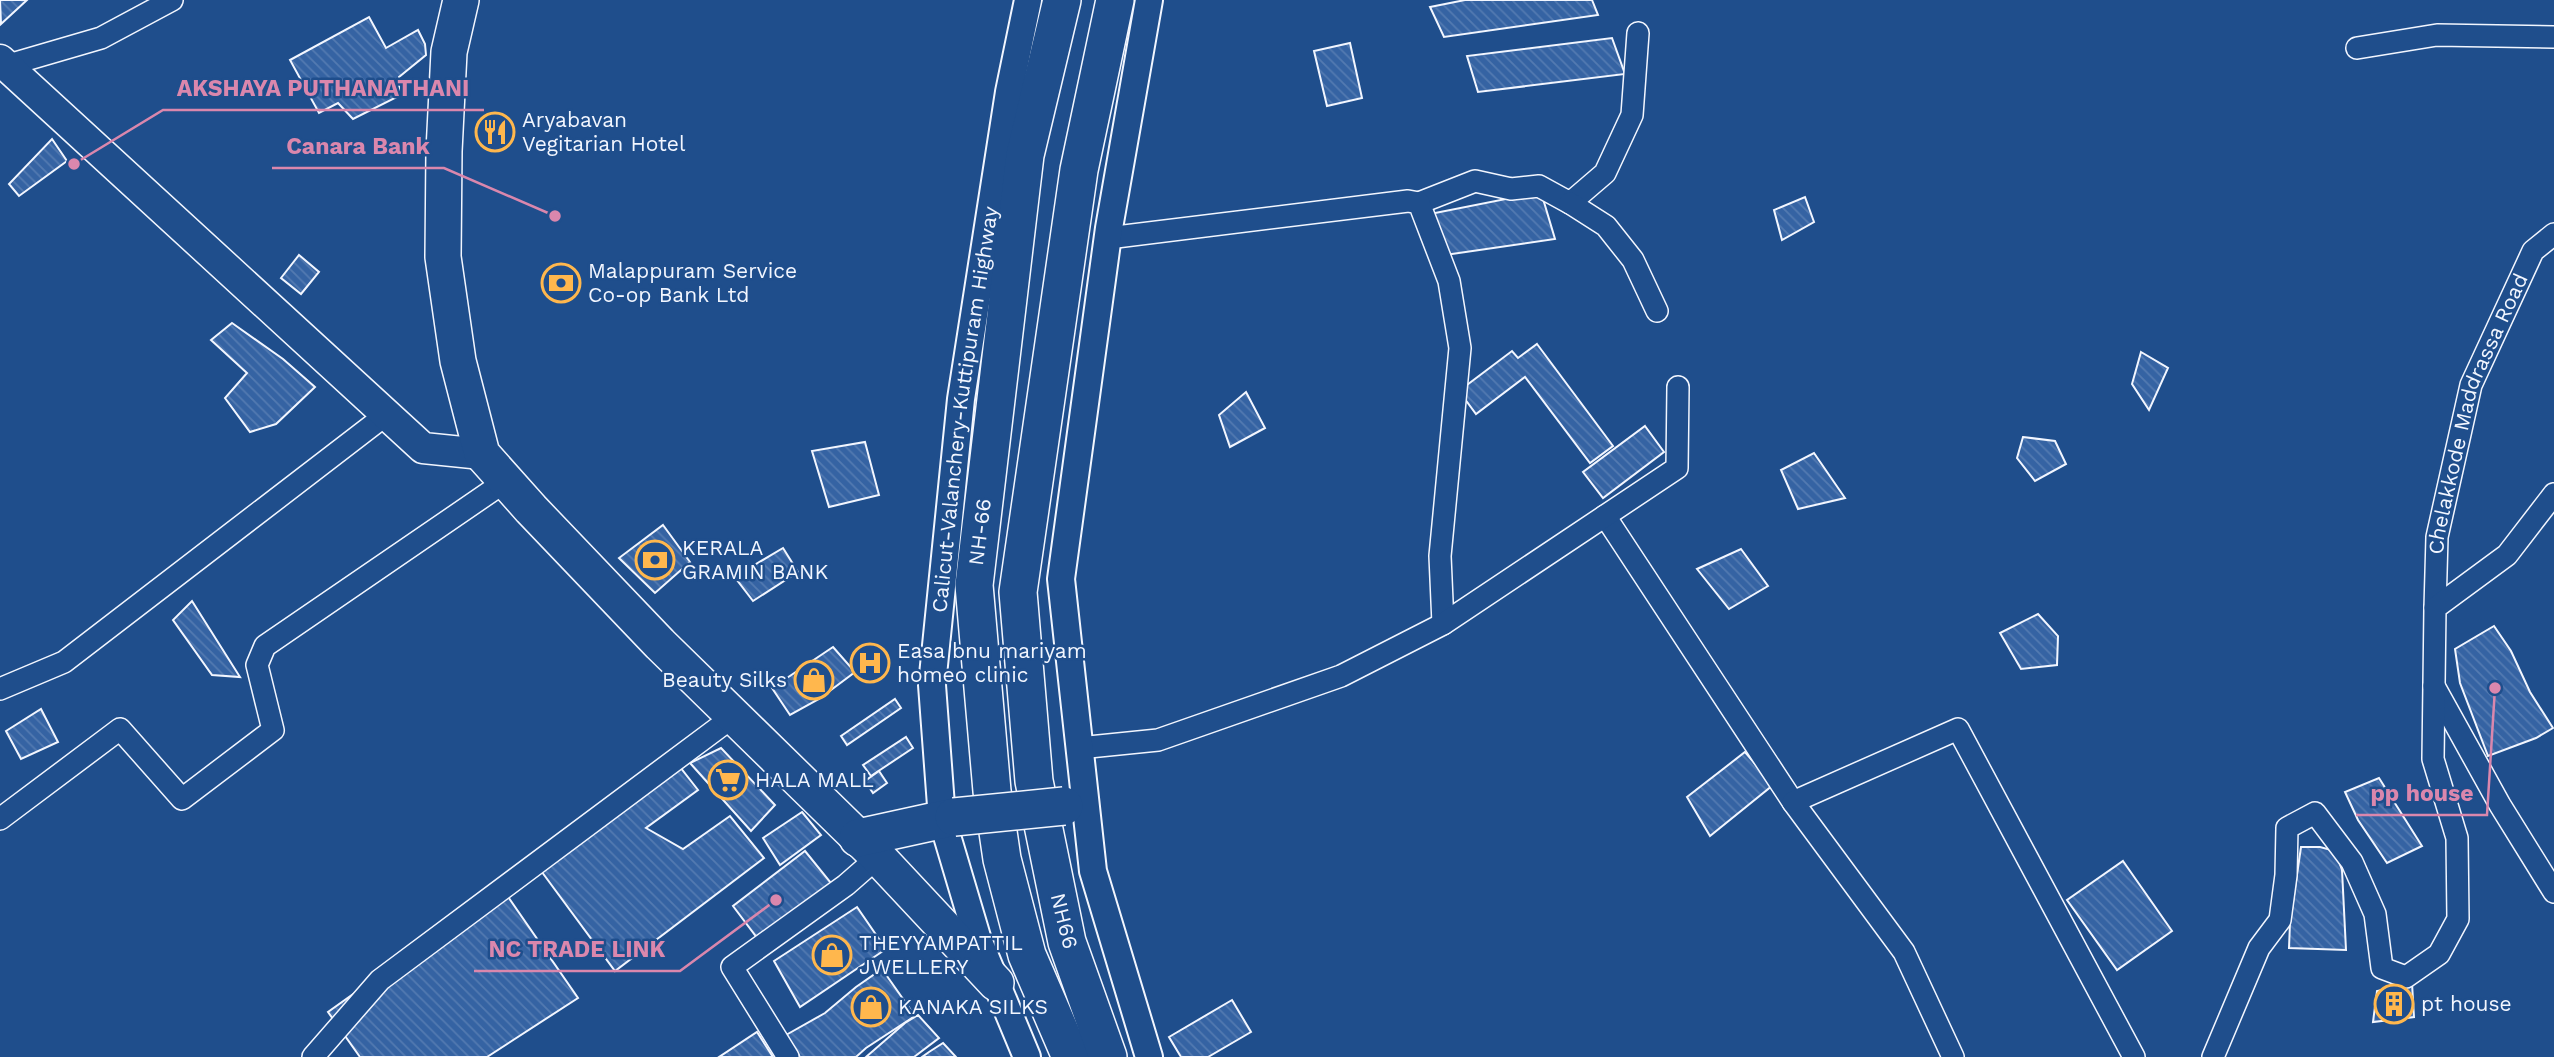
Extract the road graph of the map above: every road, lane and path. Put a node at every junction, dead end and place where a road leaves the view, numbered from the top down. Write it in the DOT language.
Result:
graph roads {
  1 [pos="172,0"];
  2 [pos="461,0"];
  3 [pos="1028,0"];
  4 [pos="1062,0"];
  5 [pos="1115,0"];
  6 [pos="1149,0"];
  7 [pos="1639,33"];
  8 [pos="2554,37"];
  9 [pos="2357,48"];
  10 [pos="2,63"];
  11 [pos="1419,203"];
  12 [pos="1570,203"];
  13 [pos="2554,234"];
  14 [pos="1108,238"];
  15 [pos="1657,311"];
  16 [pos="1678,387"];
  17 [pos="387,414"];
  18 [pos="482,454"];
  19 [pos="506,481"];
  20 [pos="2554,494"];
  21 [pos="1605,516"];
  22 [pos="2435,608"];
  23 [pos="1443,624"];
  24 [pos="2433,684"];
  25 [pos="0,689"];
  26 [pos="734,716"];
  27 [pos="1079,748"];
  28 [pos="1793,802"];
  29 [pos="1075,805"];
  30 [pos="948,818"];
  31 [pos="0,819"];
  32 [pos="868,847"];
  33 [pos="2554,892"];
  34 [pos="996,983"];
  35 [pos="313,1057"];
  36 [pos="788,1057"];
  37 [pos="1027,1057"];
  38 [pos="1071,1057"];
  39 [pos="1108,1057"];
  40 [pos="1149,1057"];
  41 [pos="1953,1057"];
  42 [pos="2134,1057"];
  43 [pos="2213,1057"];
  1 -- 10 [label="street"];
  2 -- 18 [label="main road"];
  3 -- 30 [label="street, Calicut-Valanchery-Kuttipuram Highway"];
  4 -- 38 [label="highway, NH-66"];
  5 -- 39 [label="highway, NH66 / NH66"];
  6 -- 14 [label="street, NH66"];
  7 -- 12 [label="street"];
  8 -- 9 [label="street"];
  10 -- 17 [label="main road"];
  11 -- 12 [label="street"];
  11 -- 14 [label="street"];
  11 -- 23 [label="street"];
  12 -- 15 [label="street"];
  13 -- 22 [label="street, Chelakkode Maddrassa Road"];
  14 -- 27 [label="street, NH66"];
  16 -- 21 [label="street"];
  17 -- 18 [label="main road"];
  17 -- 25 [label="street"];
  18 -- 19 [label="main road"];
  19 -- 26 [label="main road"];
  19 -- 31 [label="street"];
  20 -- 22 [label="street"];
  21 -- 23 [label="street"];
  21 -- 28 [label="street"];
  22 -- 24 [label="street, Chelakkode Maddrassa Road"];
  23 -- 27 [label="street"];
  24 -- 33 [label="street"];
  24 -- 43 [label="street, Chelakkode Maddrassa Road"];
  26 -- 32 [label="main road"];
  26 -- 35 [label="street"];
  27 -- 29 [label="street, NH66"];
  28 -- 41 [label="street"];
  28 -- 42 [label="street"];
  29 -- 30 [label="highway, bridge"];
  29 -- 40 [label="street, NH66"];
  30 -- 32 [label="highway"];
  30 -- 34 [label="street, Calicut-Valanchery-Kuttipuram Highway"];
  32 -- 34 [label="main road"];
  32 -- 36 [label="street"];
  34 -- 37 [label="street, Calicut-Valanchery-Kuttipuram Highway"];
}
